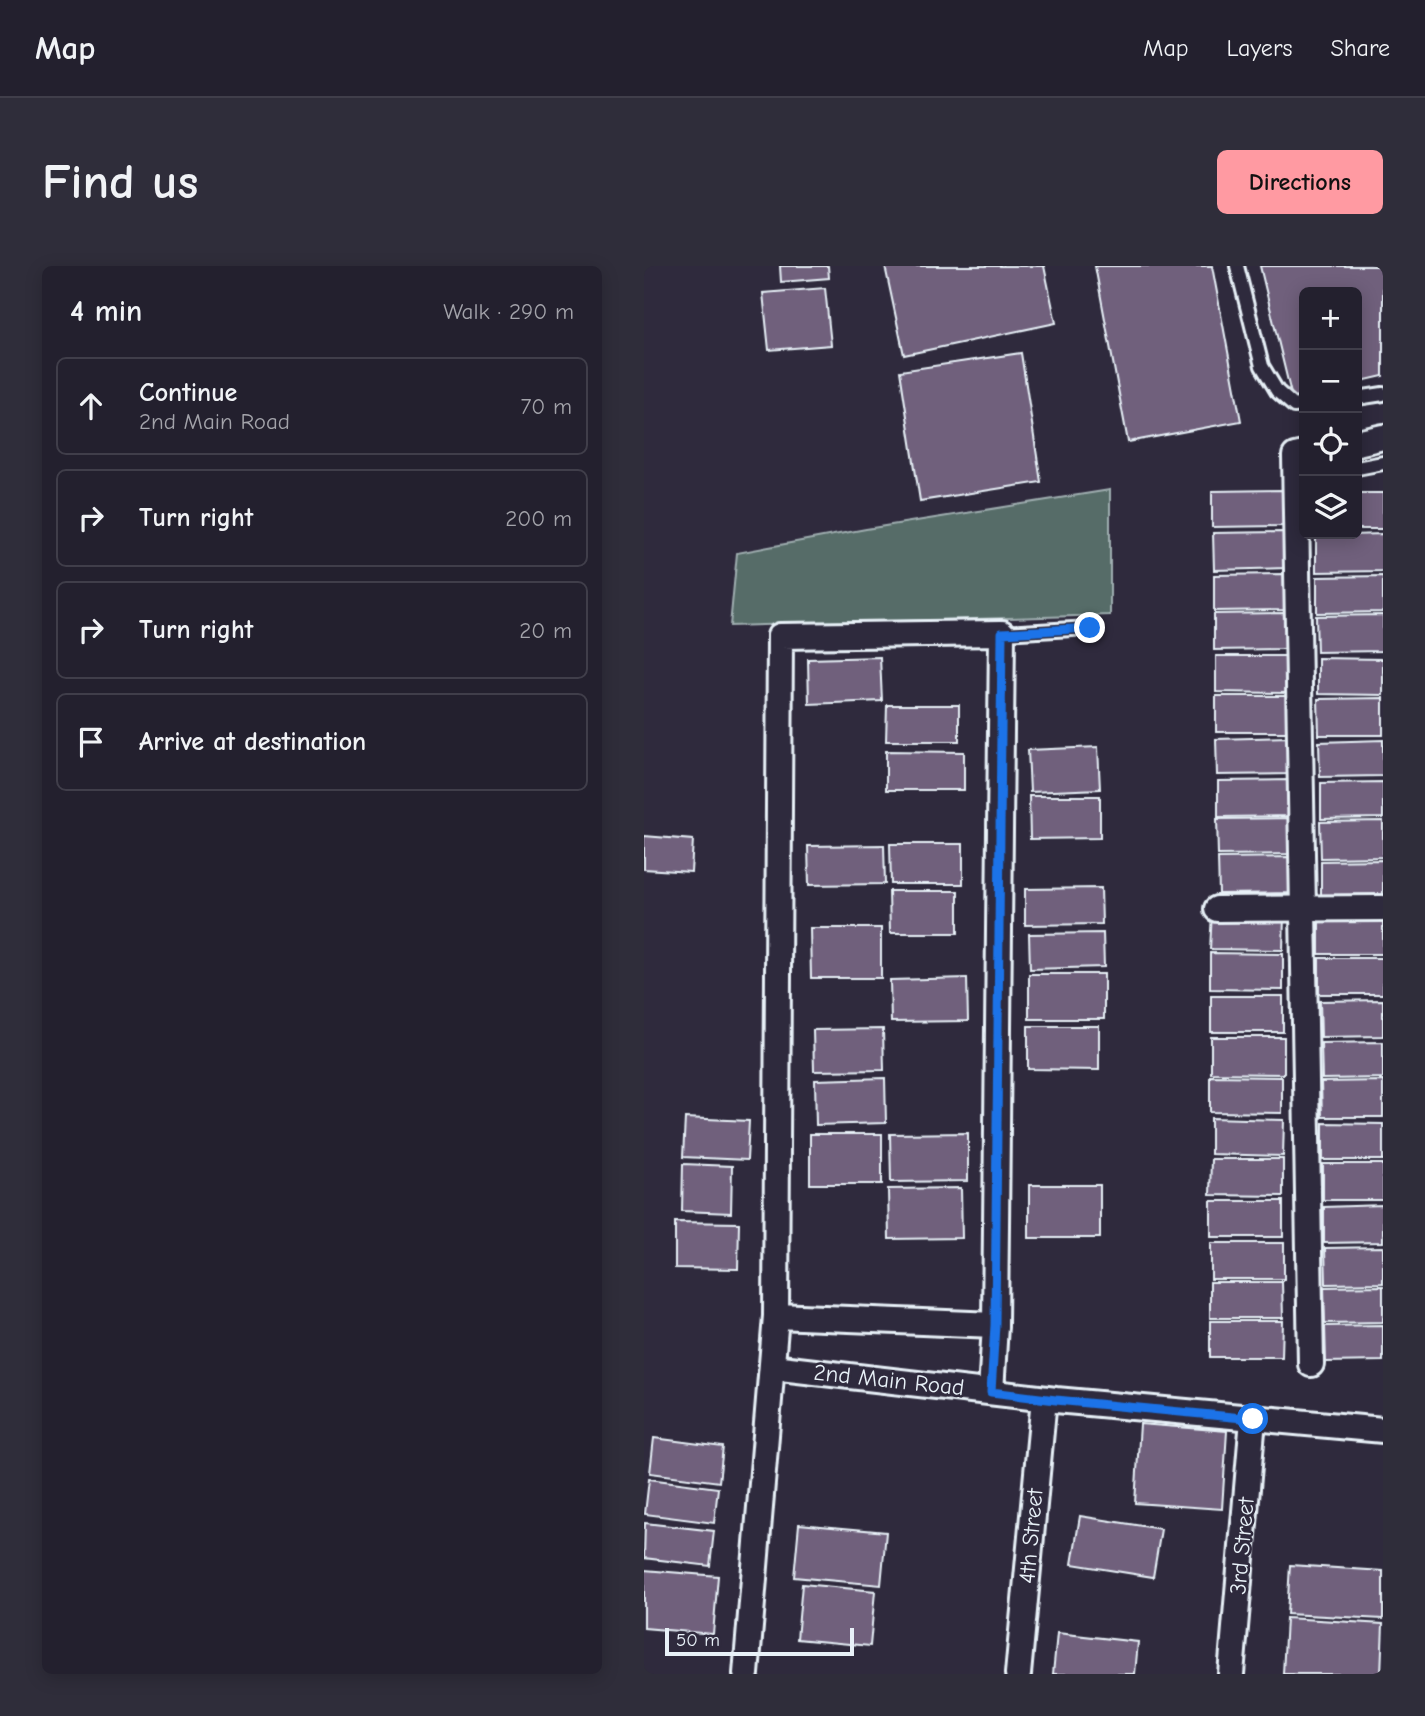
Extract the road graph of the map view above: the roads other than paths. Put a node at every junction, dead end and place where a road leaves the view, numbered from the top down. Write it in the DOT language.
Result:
graph roads {
  1 [pos="1237,266"];
  2 [pos="1383,394"];
  3 [pos="1362,397"];
  4 [pos="1299,406"];
  5 [pos="1383,438"];
  6 [pos="1362,442"];
  7 [pos="1299,455"];
  8 [pos="1383,463"];
  9 [pos="1362,467"];
  10 [pos="1090,628"];
  11 [pos="1002,633"];
  12 [pos="1305,908"];
  13 [pos="1383,908"];
  14 [pos="1217,909"];
  15 [pos="776,1315"];
  16 [pos="995,1325"];
  17 [pos="1311,1364"];
  18 [pos="772,1367"];
  19 [pos="991,1392"];
  20 [pos="1044,1399"];
  21 [pos="1253,1419"];
  22 [pos="1383,1430"];
  23 [pos="746,1674"];
  24 [pos="1018,1674"];
  25 [pos="1231,1674"];
  1 -- 4 [label="lane"];
  2 -- 3 [label="lane"];
  5 -- 6 [label="street"];
  7 -- 12 [label="street"];
  8 -- 9 [label="lane"];
  10 -- 11 [label="lane"];
  11 -- 15 [label="street"];
  11 -- 16 [label="street"];
  12 -- 13 [label="street"];
  12 -- 14 [label="street"];
  12 -- 17 [label="street"];
  15 -- 16 [label="street"];
  15 -- 18 [label="street"];
  16 -- 19 [label="street"];
  18 -- 19 [label="street, 2nd Main Road"];
  18 -- 23 [label="street"];
  19 -- 20 [label="street, 2nd Main Road"];
  20 -- 21 [label="street, 2nd Main Road"];
  20 -- 24 [label="street, 4th Street"];
  21 -- 22 [label="street, 2nd Main Road"];
  21 -- 25 [label="street, 3rd Street"];
}
